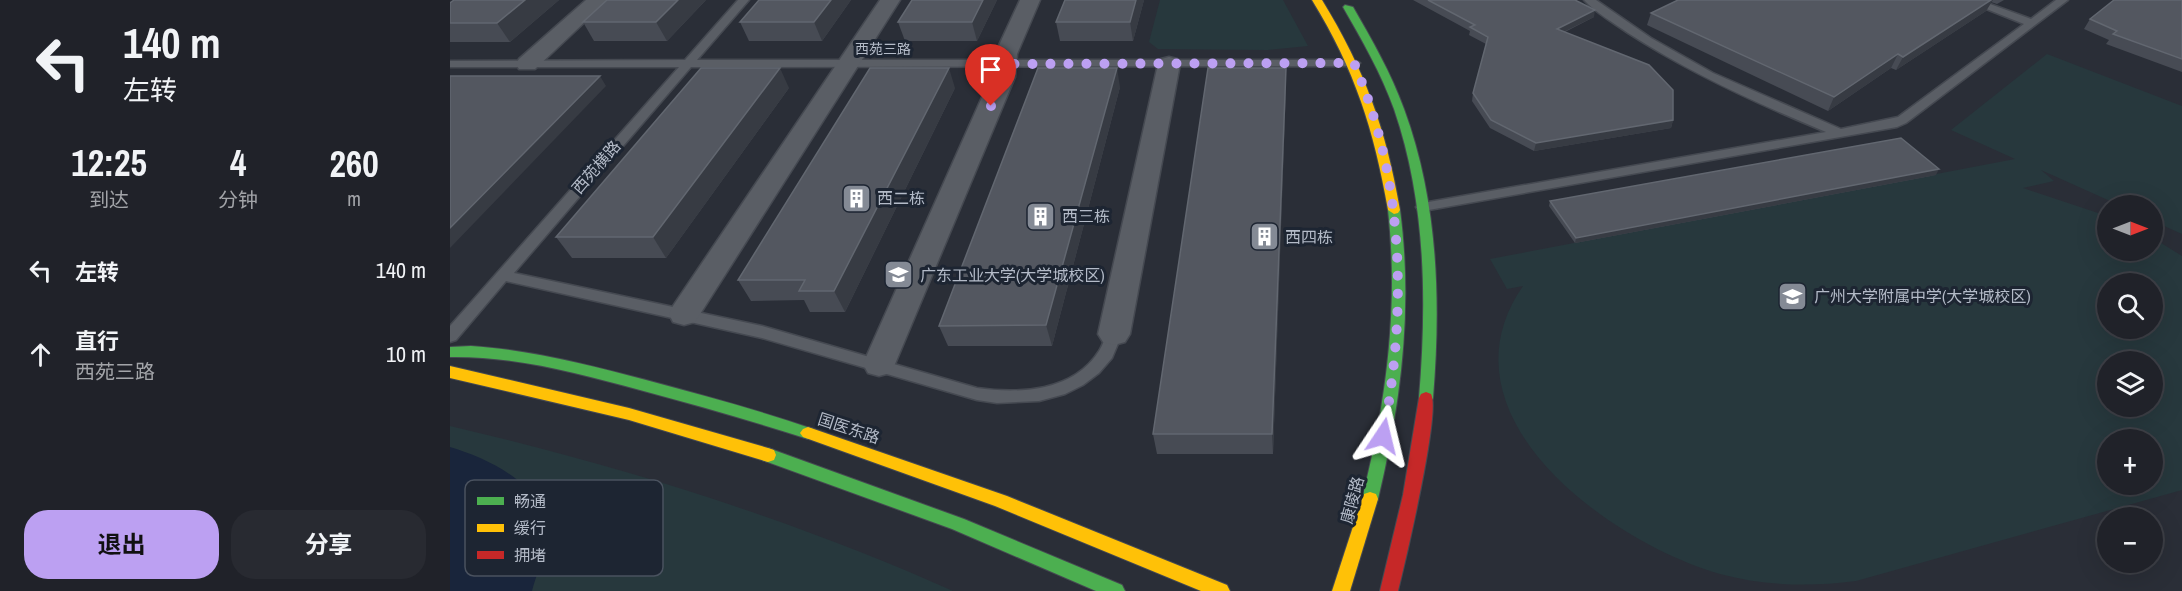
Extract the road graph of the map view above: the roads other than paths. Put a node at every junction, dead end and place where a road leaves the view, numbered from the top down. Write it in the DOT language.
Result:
graph roads {
  1 [pos="598,0"];
  2 [pos="744,0"];
  3 [pos="890,0"];
  4 [pos="1030,0"];
  5 [pos="1317,0"];
  6 [pos="1343,0"];
  7 [pos="1589,0"];
  8 [pos="1969,0"];
  9 [pos="2063,0"];
  10 [pos="2032,23"];
  11 [pos="1354,63"];
  12 [pos="450,64"];
  13 [pos="527,64"];
  14 [pos="687,64"];
  15 [pos="848,64"];
  16 [pos="1005,64"];
  17 [pos="1169,64"];
  18 [pos="1839,133"];
  19 [pos="1423,207"];
  20 [pos="501,275"];
  21 [pos="684,314"];
  22 [pos="1114,334"];
  23 [pos="450,336"];
  24 [pos="450,352"];
  25 [pos="879,364"];
  26 [pos="450,372"];
  27 [pos="1116,591"];
  28 [pos="1221,591"];
  29 [pos="1341,591"];
  30 [pos="1389,591"];
  1 -- 13 [label="street"];
  2 -- 14 [label="lane, 西苑横路"];
  3 -- 15 [label="street"];
  4 -- 16 [label="street"];
  5 -- 11 [label="street, 康陵路"];
  6 -- 19 [label="street"];
  7 -- 18 [label="lane"];
  8 -- 10 [label="lane"];
  9 -- 10 [label="lane"];
  10 -- 18 [label="lane"];
  11 -- 17 [label="lane, 西苑三路"];
  11 -- 29 [label="street, 康陵路"];
  12 -- 13 [label="lane, 西苑三路"];
  13 -- 14 [label="lane, 西苑三路"];
  14 -- 15 [label="lane, 西苑三路"];
  14 -- 20 [label="lane, 西苑横路"];
  15 -- 16 [label="lane, 西苑三路"];
  15 -- 21 [label="street"];
  16 -- 17 [label="lane, 西苑三路"];
  16 -- 25 [label="street"];
  17 -- 22 [label="street"];
  18 -- 19 [label="lane"];
  19 -- 30 [label="street"];
  20 -- 21 [label="lane"];
  20 -- 23 [label="lane, 西苑横路"];
  21 -- 25 [label="lane"];
  22 -- 25 [label="lane"];
  24 -- 28 [label="street, 国医东路"];
  26 -- 27 [label="street"];
}
